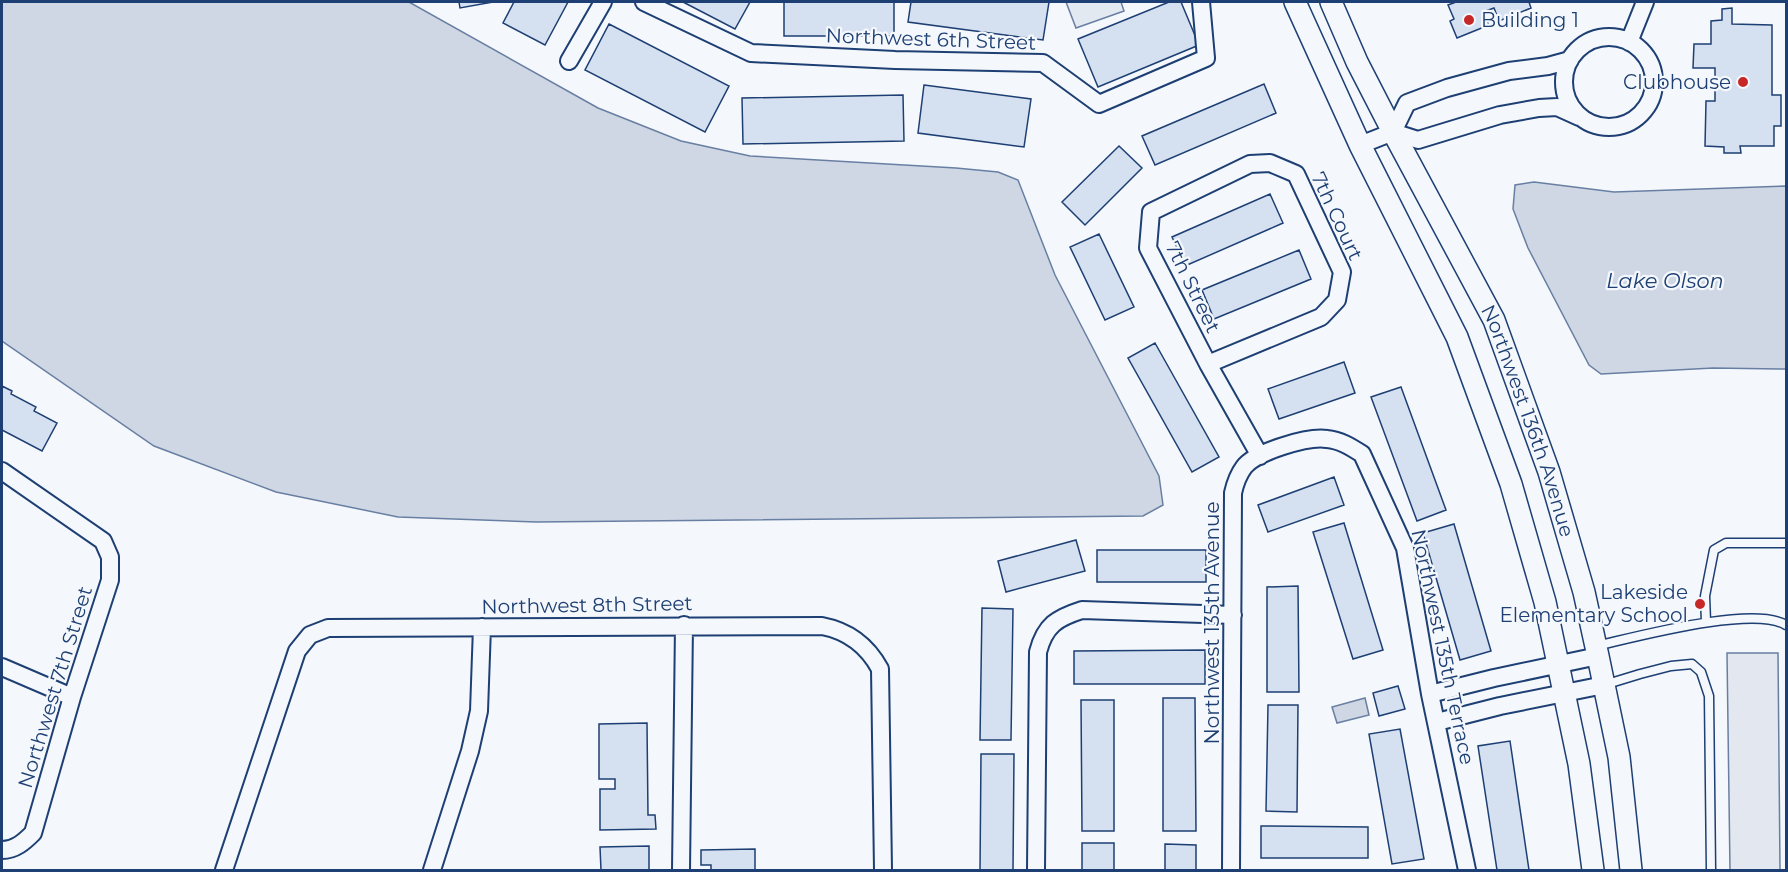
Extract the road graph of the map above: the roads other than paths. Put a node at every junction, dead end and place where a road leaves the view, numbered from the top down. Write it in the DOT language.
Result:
graph roads {
  1 [pos="603,2"];
  2 [pos="644,2"];
  3 [pos="1201,2"];
  4 [pos="1295,2"];
  5 [pos="1330,2"];
  6 [pos="1645,2"];
  7 [pos="1629,42"];
  8 [pos="1570,60"];
  9 [pos="568,61"];
  10 [pos="1584,120"];
  11 [pos="1393,132"];
  12 [pos="1360,145"];
  13 [pos="1270,164"];
  14 [pos="1208,364"];
  15 [pos="1260,456"];
  16 [pos="2,471"];
  17 [pos="1786,543"];
  18 [pos="1233,615"];
  19 [pos="1706,622"];
  20 [pos="684,625"];
  21 [pos="1786,625"];
  22 [pos="482,627"];
  23 [pos="1597,651"];
  24 [pos="1558,664"];
  25 [pos="2,667"];
  26 [pos="1604,685"];
  27 [pos="1564,693"];
  28 [pos="1430,694"];
  29 [pos="72,697"];
  30 [pos="1437,722"];
  31 [pos="4,850"];
  32 [pos="224,870"];
  33 [pos="432,870"];
  34 [pos="681,870"];
  35 [pos="883,870"];
  36 [pos="1036,870"];
  37 [pos="1231,870"];
  38 [pos="1467,870"];
  39 [pos="1593,870"];
  40 [pos="1631,870"];
  41 [pos="1711,870"];
  1 -- 9 [label="street"];
  2 -- 3 [label="street, Northwest 6th Street"];
  4 -- 12 [label="street, Northwest 136th Avenue"];
  5 -- 11 [label="street, Northwest 136th Avenue"];
  6 -- 7 [label="street"];
  7 -- 8 [label="street"];
  7 -- 10 [label="street"];
  8 -- 10 [label="street"];
  8 -- 11 [label="street"];
  10 -- 11 [label="street"];
  11 -- 12 [label="street"];
  11 -- 23 [label="street, Northwest 136th Avenue"];
  12 -- 24 [label="street, Northwest 136th Avenue"];
  13 -- 14 [label="street, 7th Street"];
  13 -- 14 [label="street, 7th Court"];
  14 -- 15 [label="street"];
  15 -- 18 [label="street, Northwest 135th Avenue"];
  15 -- 28 [label="street, Northwest 135th Terrace"];
  16 -- 29 [label="street, Northwest 7th Street"];
  17 -- 19 [label="lane"];
  18 -- 36 [label="street"];
  18 -- 37 [label="street, Northwest 135th Avenue"];
  19 -- 21 [label="lane"];
  19 -- 23 [label="lane"];
  20 -- 22 [label="street, Northwest 8th Street"];
  20 -- 34 [label="street"];
  20 -- 35 [label="street, Northwest 8th Street"];
  22 -- 32 [label="street, Northwest 8th Street"];
  22 -- 33 [label="street"];
  23 -- 24 [label="street"];
  23 -- 26 [label="street, Northwest 136th Avenue"];
  24 -- 27 [label="street, Northwest 136th Avenue"];
  24 -- 28 [label="street"];
  25 -- 29 [label="street"];
  26 -- 27 [label="street"];
  26 -- 40 [label="street, Northwest 136th Avenue"];
  26 -- 41 [label="lane"];
  27 -- 30 [label="street"];
  27 -- 39 [label="street, Northwest 136th Avenue"];
  28 -- 30 [label="street, Northwest 135th Terrace"];
  29 -- 31 [label="street, Northwest 7th Street"];
  30 -- 38 [label="street, Northwest 135th Terrace"];
}
